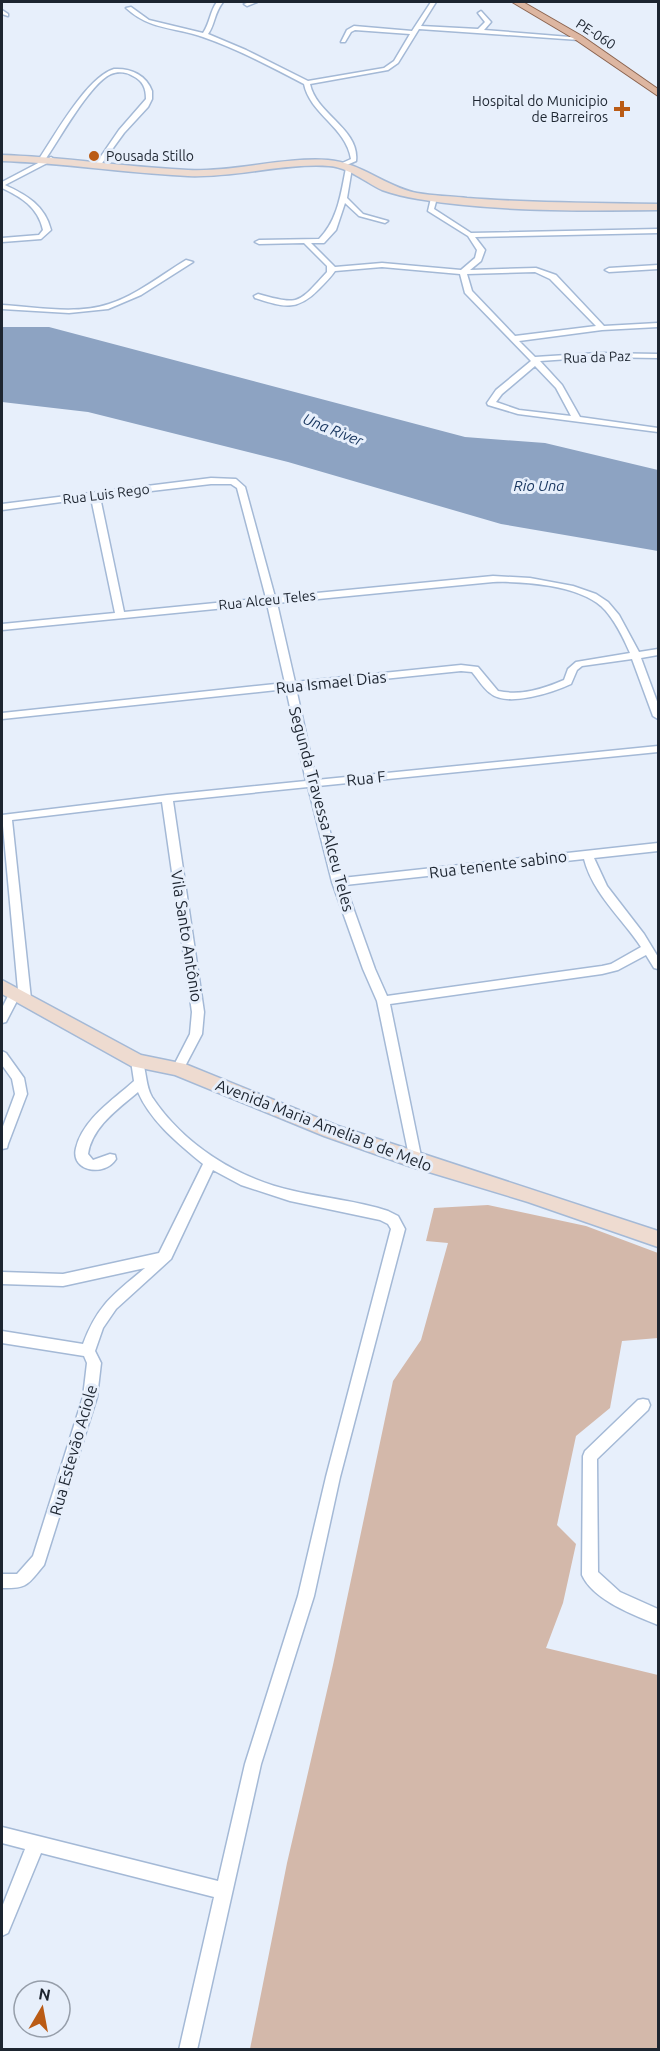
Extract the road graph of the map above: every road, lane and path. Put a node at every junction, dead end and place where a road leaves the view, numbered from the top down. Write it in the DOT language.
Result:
graph roads {
  1 [pos="220,2"];
  2 [pos="433,2"];
  3 [pos="517,2"];
  4 [pos="129,8"];
  5 [pos="481,13"];
  6 [pos="416,30"];
  7 [pos="479,32"];
  8 [pos="204,35"];
  9 [pos="579,38"];
  10 [pos="343,41"];
  11 [pos="306,83"];
  12 [pos="658,93"];
  13 [pos="3,157"];
  14 [pos="47,159"];
  15 [pos="98,165"];
  16 [pos="345,166"];
  17 [pos="2,185"];
  18 [pos="344,198"];
  19 [pos="434,198"];
  20 [pos="658,207"];
  21 [pos="385,221"];
  22 [pos="658,231"];
  23 [pos="470,235"];
  24 [pos="2,240"];
  25 [pos="259,242"];
  26 [pos="307,243"];
  27 [pos="189,262"];
  28 [pos="658,267"];
  29 [pos="332,269"];
  30 [pos="609,270"];
  31 [pos="464,272"];
  32 [pos="258,296"];
  33 [pos="2,307"];
  34 [pos="658,325"];
  35 [pos="602,328"];
  36 [pos="513,339"];
  37 [pos="658,356"];
  38 [pos="536,360"];
  39 [pos="577,419"];
  40 [pos="658,430"];
  41 [pos="211,481"];
  42 [pos="95,495"];
  43 [pos="2,507"];
  44 [pos="271,599"];
  45 [pos="120,616"];
  46 [pos="2,627"];
  47 [pos="658,652"];
  48 [pos="635,655"];
  49 [pos="290,686"];
  50 [pos="2,716"];
  51 [pos="658,716"];
  52 [pos="658,749"];
  53 [pos="312,783"];
  54 [pos="167,798"];
  55 [pos="4,817"];
  56 [pos="658,847"];
  57 [pos="588,854"];
  58 [pos="338,882"];
  59 [pos="647,949"];
  60 [pos="658,965"];
  61 [pos="14,993"];
  62 [pos="383,1001"];
  63 [pos="2,1020"];
  64 [pos="2,1056"];
  65 [pos="137,1061"];
  66 [pos="178,1069"];
  67 [pos="140,1083"];
  68 [pos="2,1144"];
  69 [pos="110,1159"];
  70 [pos="416,1161"];
  71 [pos="210,1163"];
  72 [pos="658,1239"];
  73 [pos="164,1258"];
  74 [pos="2,1278"];
  75 [pos="2,1337"];
  76 [pos="88,1351"];
  77 [pos="643,1405"];
  78 [pos="2,1581"];
  79 [pos="658,1617"];
  80 [pos="2,1835"];
  81 [pos="36,1844"];
  82 [pos="225,1891"];
  83 [pos="2,1927"];
  84 [pos="188,2049"];
  1 -- 8 [label="street"];
  2 -- 6 [label="street"];
  3 -- 9 [label="main road, PE-060 / PE-060"];
  4 -- 8 [label="street"];
  5 -- 7 [label="street"];
  6 -- 7 [label="street"];
  6 -- 10 [label="street"];
  6 -- 11 [label="street"];
  7 -- 9 [label="street"];
  8 -- 11 [label="street"];
  9 -- 12 [label="main road, PE-060 / PE-060"];
  11 -- 16 [label="street"];
  13 -- 14 [label="street"];
  14 -- 15 [label="street"];
  14 -- 15 [label="street"];
  14 -- 17 [label="street"];
  15 -- 16 [label="street"];
  16 -- 18 [label="street"];
  16 -- 19 [label="street"];
  17 -- 24 [label="street"];
  18 -- 21 [label="street"];
  18 -- 26 [label="street"];
  19 -- 20 [label="street"];
  19 -- 23 [label="street"];
  22 -- 23 [label="street"];
  23 -- 31 [label="street"];
  25 -- 26 [label="street"];
  26 -- 29 [label="street"];
  27 -- 33 [label="street"];
  28 -- 30 [label="street"];
  29 -- 31 [label="street"];
  29 -- 32 [label="street"];
  31 -- 35 [label="street"];
  31 -- 36 [label="street"];
  34 -- 35 [label="street"];
  35 -- 36 [label="street"];
  36 -- 38 [label="street"];
  37 -- 38 [label="street, Rua da Paz"];
  38 -- 39 [label="street"];
  38 -- 39 [label="street"];
  39 -- 40 [label="street"];
  41 -- 42 [label="street, Rua Luis Rego"];
  41 -- 44 [label="street, Segunda Travessa Alceu Teles"];
  42 -- 43 [label="street, Rua Luis Rego"];
  42 -- 45 [label="street"];
  44 -- 45 [label="street, Rua Alceu Teles"];
  44 -- 48 [label="street, Rua Alceu Teles"];
  44 -- 49 [label="street, Segunda Travessa Alceu Teles"];
  45 -- 46 [label="street, Rua Alceu Teles"];
  47 -- 48 [label="street, Rua Ismael Dias"];
  48 -- 49 [label="street, Rua Ismael Dias"];
  48 -- 51 [label="street, Rua Alceu Teles"];
  49 -- 50 [label="street, Rua Ismael Dias"];
  49 -- 53 [label="street, Segunda Travessa Alceu Teles"];
  52 -- 53 [label="street, Rua F"];
  53 -- 54 [label="street, Rua F"];
  53 -- 58 [label="street, Segunda Travessa Alceu Teles"];
  54 -- 55 [label="street, Rua F"];
  54 -- 66 [label="street, Vila Santo Antônio"];
  55 -- 61 [label="street"];
  56 -- 57 [label="street, Rua tenente sabino"];
  57 -- 58 [label="street, Rua tenente sabino"];
  57 -- 59 [label="street, Rua tenente sabino"];
  58 -- 62 [label="street, Segunda Travessa Alceu Teles"];
  59 -- 60 [label="street, Rua tenente sabino"];
  59 -- 62 [label="street"];
  61 -- 63 [label="street"];
  61 -- 65 [label="street, Avenida Maria Amelia B de Melo"];
  62 -- 70 [label="street, Segunda Travessa Alceu Teles"];
  64 -- 68 [label="street"];
  65 -- 66 [label="street, Avenida Maria Amelia B de Melo"];
  65 -- 67 [label="street"];
  66 -- 70 [label="street, Avenida Maria Amelia B de Melo"];
  67 -- 69 [label="street"];
  67 -- 71 [label="street"];
  70 -- 72 [label="street, Avenida Maria Amelia B de Melo"];
  71 -- 73 [label="street"];
  71 -- 82 [label="street"];
  73 -- 74 [label="street"];
  73 -- 76 [label="street"];
  75 -- 76 [label="street"];
  76 -- 78 [label="street, Rua Estevão Aciole"];
  77 -- 79 [label="street"];
  80 -- 81 [label="street"];
  81 -- 82 [label="street"];
  81 -- 83 [label="street"];
  82 -- 84 [label="street"];
}
